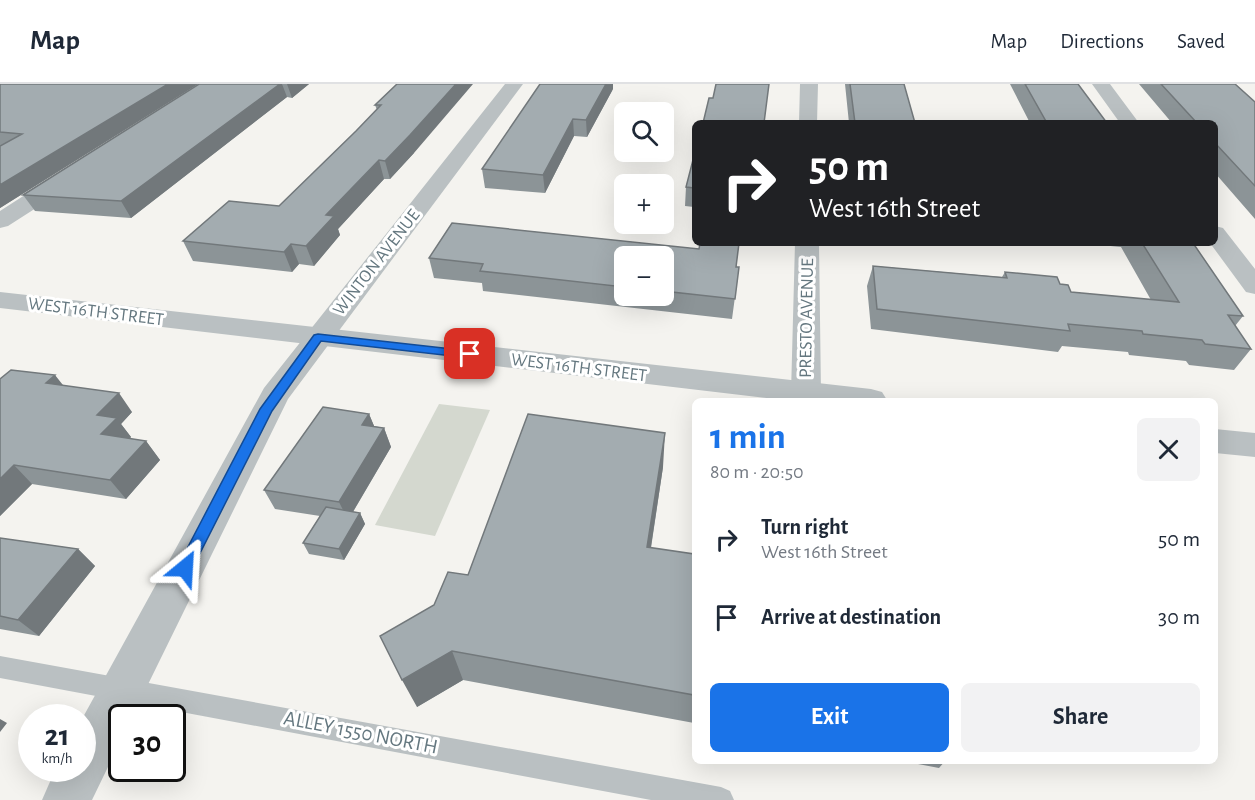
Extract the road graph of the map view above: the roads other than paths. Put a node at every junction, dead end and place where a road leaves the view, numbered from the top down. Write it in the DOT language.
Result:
graph roads {
  1 [pos="514,84"];
  2 [pos="809,84"];
  3 [pos="1101,84"];
  4 [pos="808,120"];
  5 [pos="1128,120"];
  6 [pos="87,165"];
  7 [pos="0,221"];
  8 [pos="1218,237"];
  9 [pos="807,246"];
  10 [pos="1255,286"];
  11 [pos="0,300"];
  12 [pos="318,337"];
  13 [pos="806,393"];
  14 [pos="853,398"];
  15 [pos="1218,441"];
  16 [pos="1255,446"];
  17 [pos="0,667"];
  18 [pos="123,688"];
  19 [pos="96,741"];
  20 [pos="75,782"];
  21 [pos="66,800"];
  22 [pos="721,800"];
  1 -- 12 [label="street, WINTON AVENUE"];
  2 -- 4 [label="street"];
  3 -- 5 [label="street"];
  6 -- 7 [label="street"];
  8 -- 10 [label="street"];
  9 -- 13 [label="street, PRESTO AVENUE"];
  11 -- 12 [label="street, WEST 16TH STREET"];
  12 -- 13 [label="street, WEST 16TH STREET"];
  12 -- 18 [label="street, WINTON AVENUE"];
  13 -- 14 [label="street, WEST 16TH STREET"];
  15 -- 16 [label="street"];
  17 -- 18 [label="lane, ALLEY 1550 NORTH"];
  18 -- 19 [label="street, WINTON AVENUE"];
  18 -- 22 [label="lane, ALLEY 1550 NORTH"];
  20 -- 21 [label="street, WINTON AVENUE"];
}
